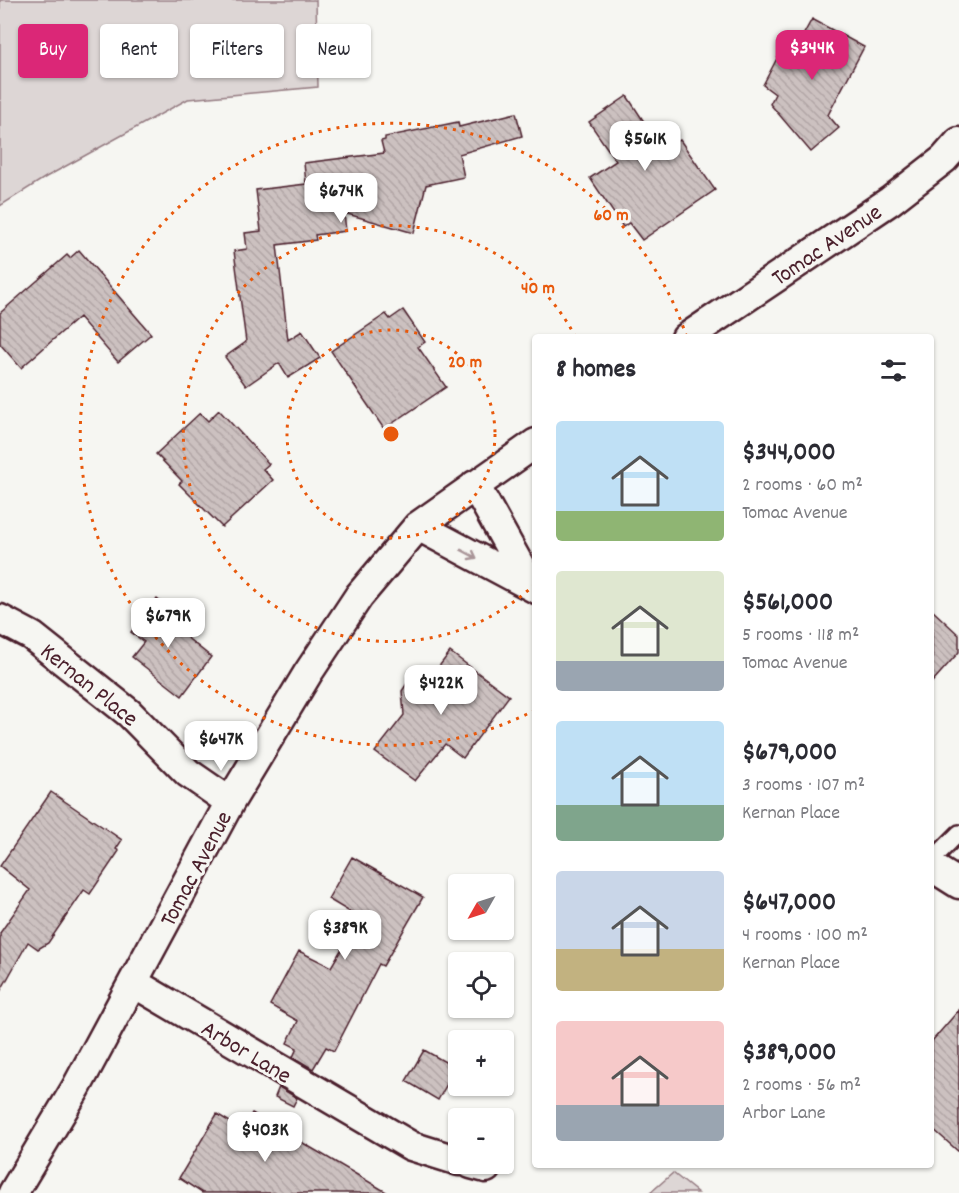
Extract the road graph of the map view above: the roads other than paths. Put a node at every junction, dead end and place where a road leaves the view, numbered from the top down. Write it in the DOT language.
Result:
graph roads {
  1 [pos="959,142"];
  2 [pos="692,334"];
  3 [pos="532,445"];
  4 [pos="476,485"];
  5 [pos="418,526"];
  6 [pos="532,586"];
  7 [pos="532,587"];
  8 [pos="0,619"];
  9 [pos="230,802"];
  10 [pos="959,833"];
  11 [pos="934,858"];
  12 [pos="934,868"];
  13 [pos="959,884"];
  14 [pos="134,983"];
  15 [pos="448,1157"];
  16 [pos="13,1193"];
  1 -- 2 [label="street, Tomac Avenue"];
  3 -- 4 [label="street, Tomac Avenue"];
  4 -- 5 [label="street, Tomac Avenue"];
  4 -- 6 [label="street"];
  5 -- 7 [label="street, one-way"];
  5 -- 9 [label="street, Tomac Avenue"];
  8 -- 9 [label="street, Kernan Place"];
  9 -- 14 [label="street, Tomac Avenue"];
  10 -- 11 [label="lane"];
  12 -- 13 [label="street"];
  14 -- 15 [label="street, Arbor Lane"];
  14 -- 16 [label="street, Tomac Avenue"];
}
